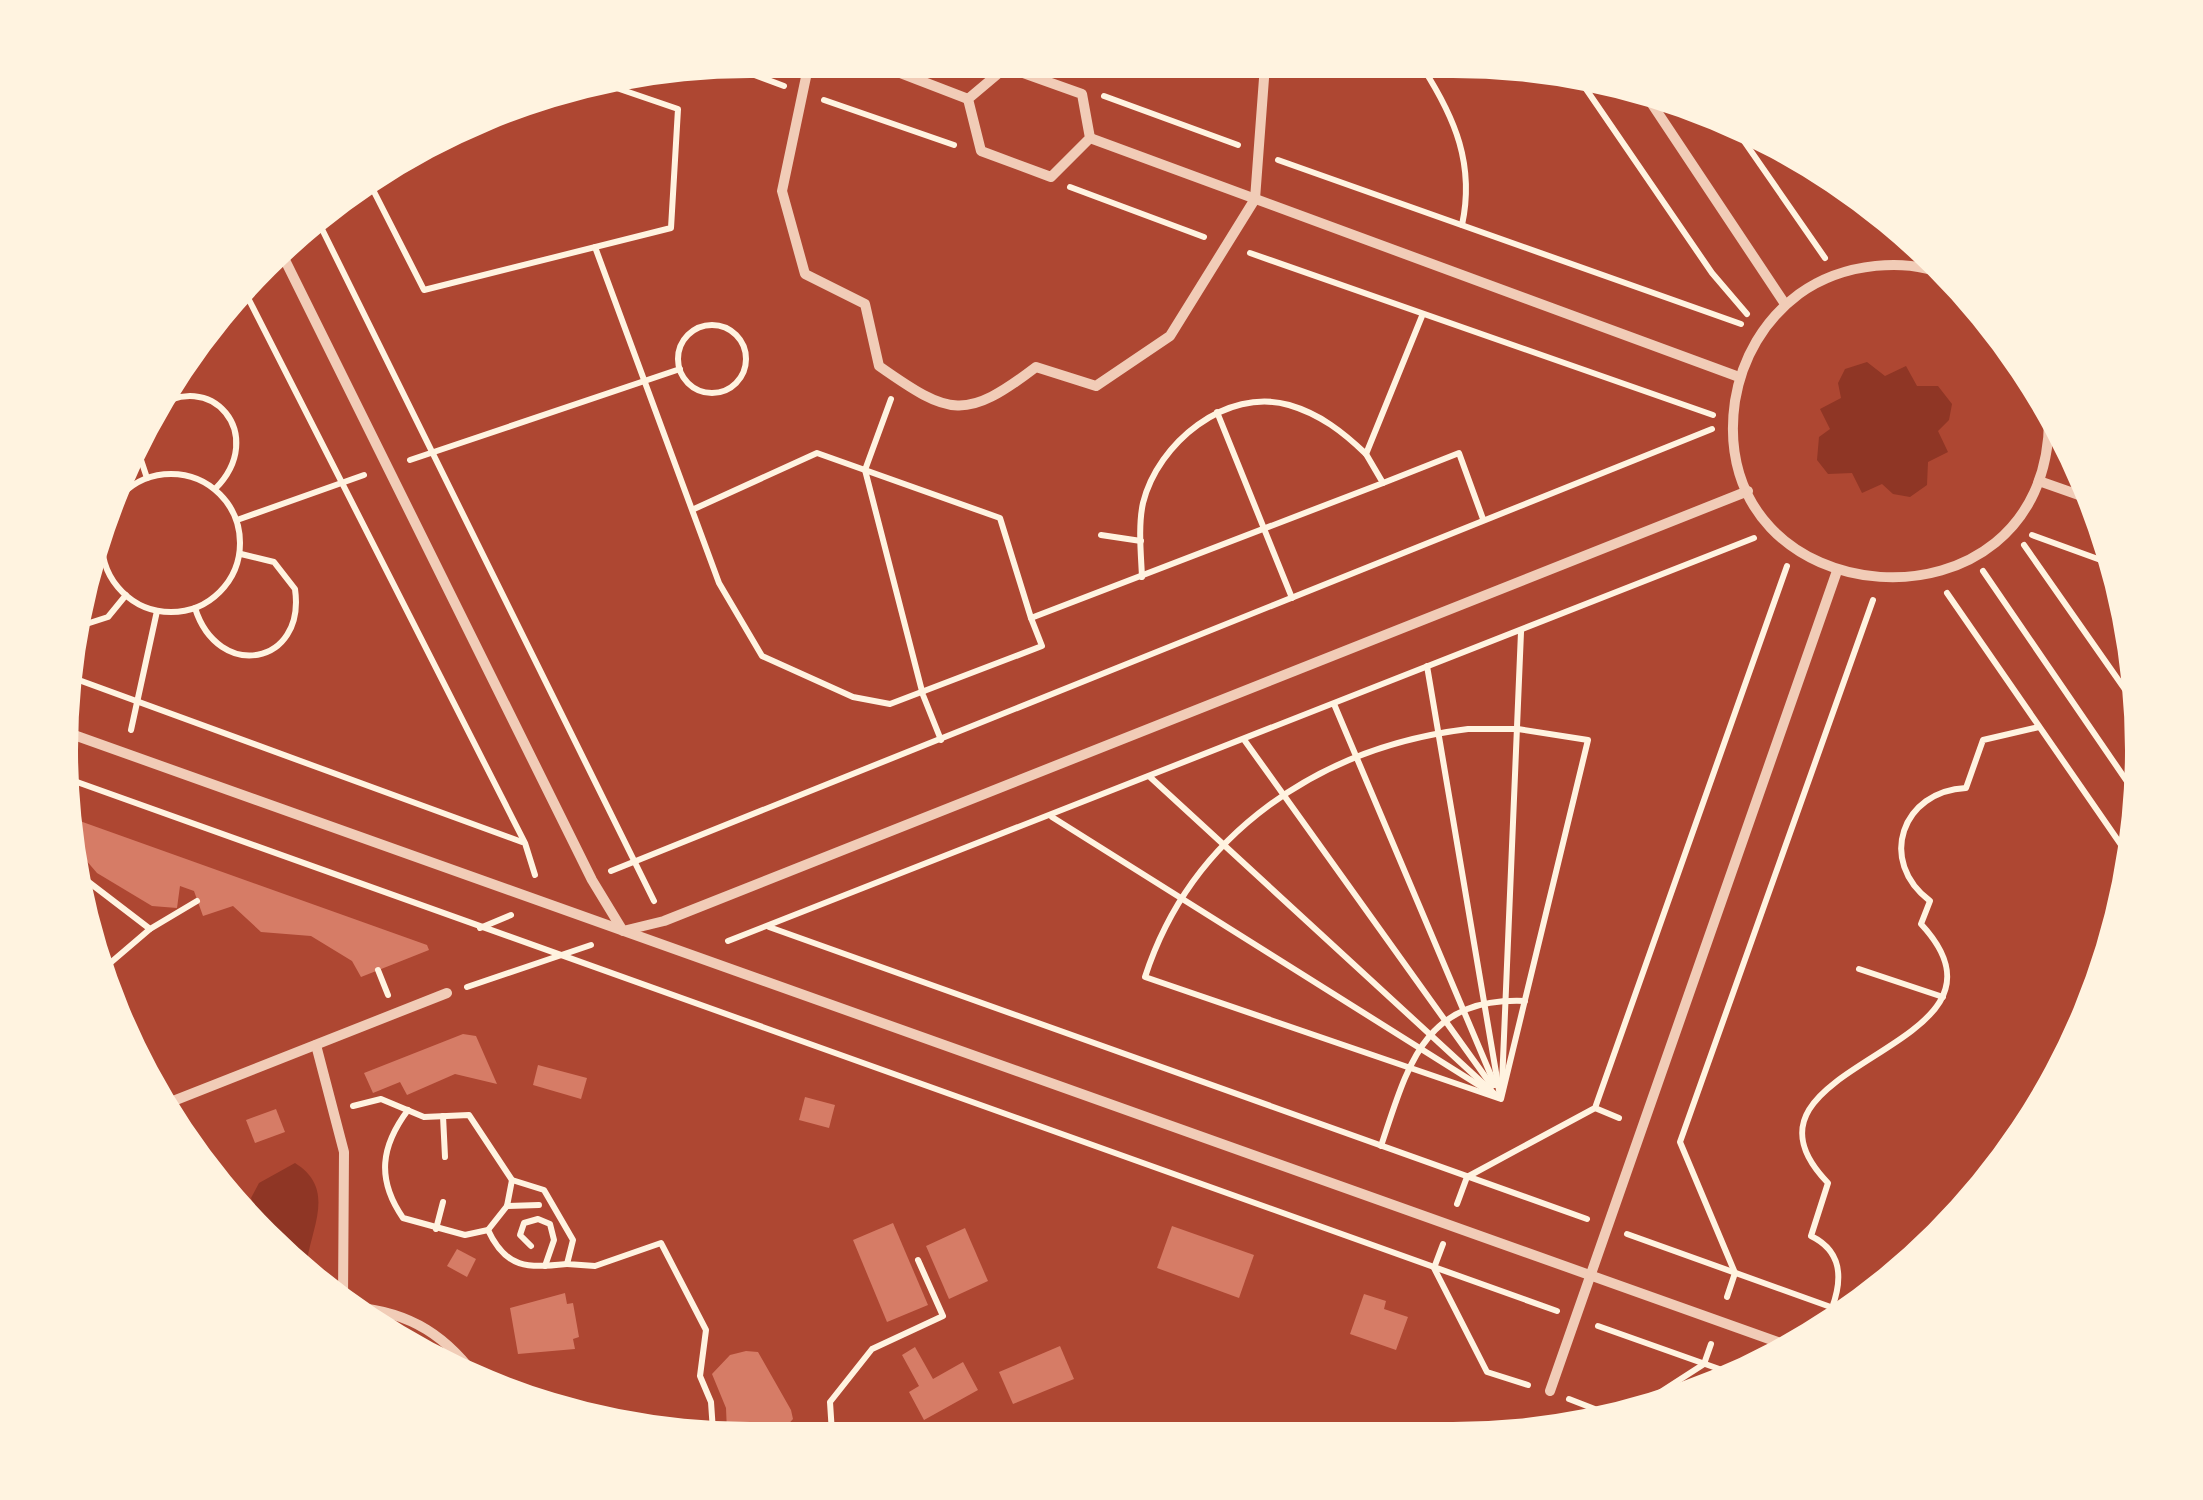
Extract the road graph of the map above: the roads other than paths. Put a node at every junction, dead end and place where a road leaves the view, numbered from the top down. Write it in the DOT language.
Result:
graph roads {
  1 [pos="803,78"];
  2 [pos="913,78"];
  3 [pos="994,78"];
  4 [pos="1035,78"];
  5 [pos="1264,78"];
  6 [pos="968,99"];
  7 [pos="1656,110"];
  8 [pos="1090,138"];
  9 [pos="1255,199"];
  10 [pos="287,264"];
  11 [pos="1918,266"];
  12 [pos="1785,304"];
  13 [pos="1739,377"];
  14 [pos="2046,435"];
  15 [pos="2039,481"];
  16 [pos="1748,491"];
  17 [pos="2074,493"];
  18 [pos="1837,572"];
  19 [pos="78,736"];
  20 [pos="623,931"];
  21 [pos="447,993"];
  22 [pos="316,1045"];
  23 [pos="177,1100"];
  24 [pos="1591,1276"];
  25 [pos="343,1285"];
  26 [pos="378,1309"];
  27 [pos="1773,1340"];
  28 [pos="455,1354"];
  29 [pos="1550,1391"];
  1 -- 9 [label="street"];
  2 -- 6 [label="street"];
  3 -- 6 [label="street"];
  4 -- 8 [label="street"];
  5 -- 9 [label="street"];
  6 -- 8 [label="street"];
  7 -- 12 [label="street"];
  8 -- 9 [label="street"];
  9 -- 13 [label="street"];
  10 -- 20 [label="street"];
  11 -- 12 [label="street"];
  12 -- 13 [label="street"];
  13 -- 16 [label="street"];
  14 -- 15 [label="street"];
  15 -- 17 [label="street"];
  15 -- 18 [label="street"];
  16 -- 18 [label="street"];
  16 -- 20 [label="street"];
  18 -- 24 [label="street"];
  19 -- 20 [label="street"];
  20 -- 24 [label="street"];
  21 -- 22 [label="street"];
  22 -- 23 [label="street"];
  22 -- 25 [label="street"];
  24 -- 27 [label="street"];
  24 -- 29 [label="street"];
  26 -- 28 [label="street"];
}
